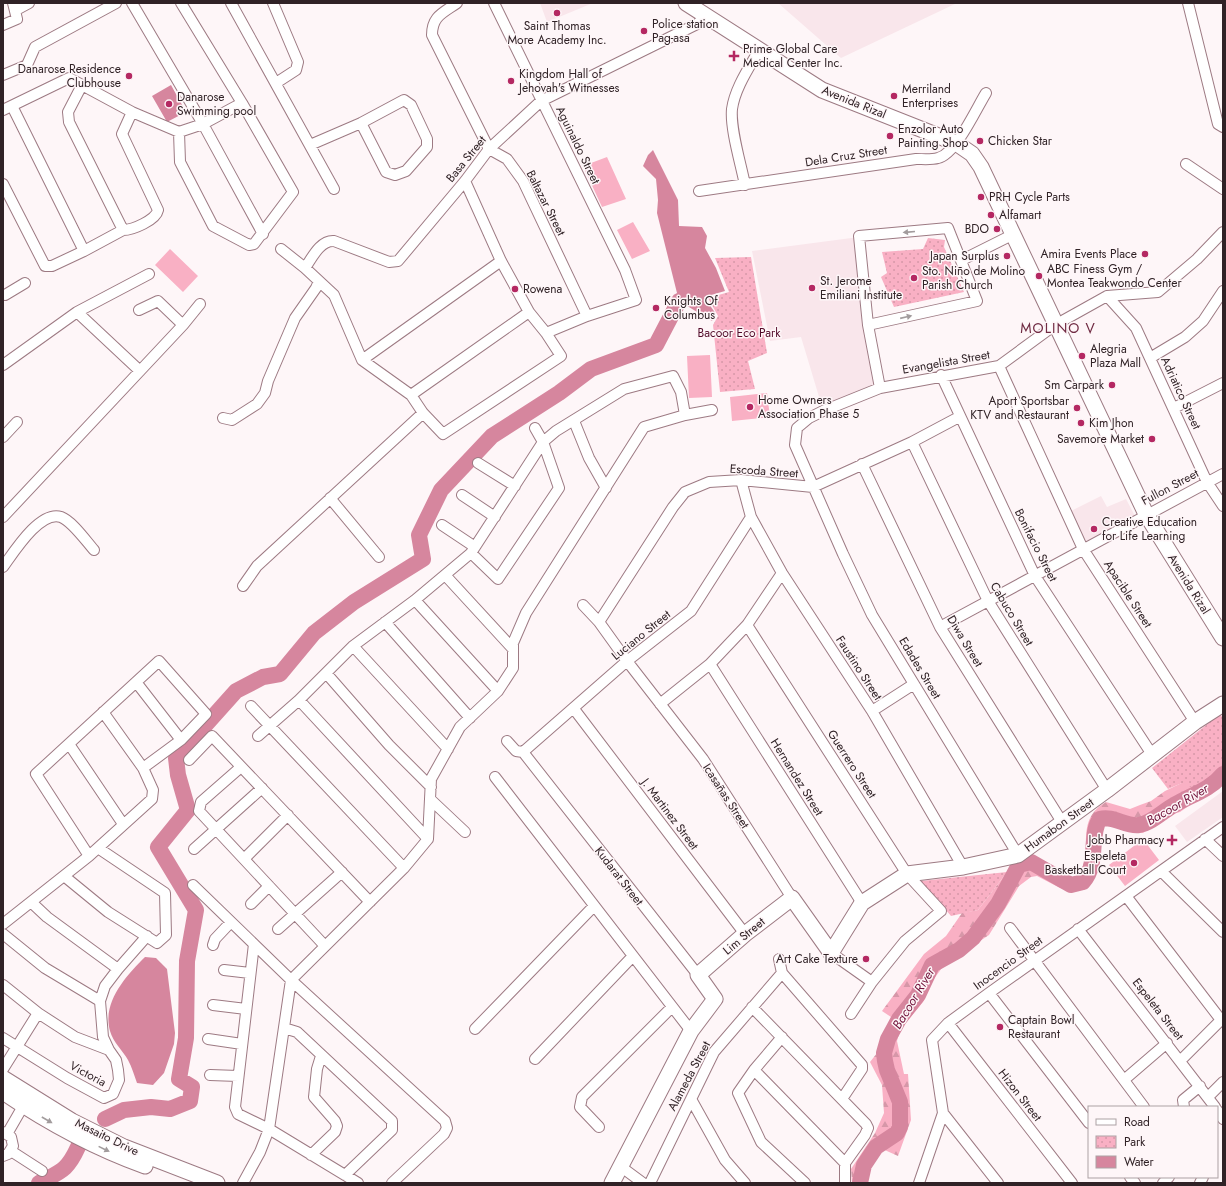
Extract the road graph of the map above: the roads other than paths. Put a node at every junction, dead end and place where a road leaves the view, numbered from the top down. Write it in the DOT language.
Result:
graph roads {
  1 [pos="30,3"];
  2 [pos="116,3"];
  3 [pos="132,3"];
  4 [pos="180,3"];
  5 [pos="231,3"];
  6 [pos="273,3"];
  7 [pos="457,3"];
  8 [pos="494,3"];
  9 [pos="686,3"];
  10 [pos="1188,3"];
  11 [pos="14,7"];
  12 [pos="707,16"];
  13 [pos="3,25"];
  14 [pos="760,50"];
  15 [pos="3,75"];
  16 [pos="276,83"];
  17 [pos="82,84"];
  18 [pos="986,93"];
  19 [pos="541,101"];
  20 [pos="242,103"];
  21 [pos="7,108"];
  22 [pos="132,112"];
  23 [pos="361,123"];
  24 [pos="1221,123"];
  25 [pos="203,124"];
  26 [pos="179,132"];
  27 [pos="956,143"];
  28 [pos="310,146"];
  29 [pos="489,149"];
  30 [pos="1186,164"];
  31 [pos="465,181"];
  32 [pos="3,184"];
  33 [pos="745,185"];
  34 [pos="334,189"];
  35 [pos="1223,189"];
  36 [pos="699,191"];
  37 [pos="123,230"];
  38 [pos="1223,232"];
  39 [pos="263,234"];
  40 [pos="1014,234"];
  41 [pos="281,249"];
  42 [pos="84,251"];
  43 [pos="962,260"];
  44 [pos="501,261"];
  45 [pos="305,268"];
  46 [pos="149,274"];
  47 [pos="24,283"];
  48 [pos="321,283"];
  49 [pos="1223,291"];
  50 [pos="4,295"];
  51 [pos="1107,296"];
  52 [pos="200,304"];
  53 [pos="139,310"];
  54 [pos="77,312"];
  55 [pos="529,312"];
  56 [pos="587,316"];
  57 [pos="183,325"];
  58 [pos="868,325"];
  59 [pos="1055,325"];
  60 [pos="546,333"];
  61 [pos="1150,358"];
  62 [pos="362,360"];
  63 [pos="3,365"];
  64 [pos="999,366"];
  65 [pos="140,371"];
  66 [pos="941,376"];
  67 [pos="1223,382"];
  68 [pos="880,388"];
  69 [pos="411,395"];
  70 [pos="1174,408"];
  71 [pos="712,410"];
  72 [pos="423,413"];
  73 [pos="685,415"];
  74 [pos="959,417"];
  75 [pos="223,418"];
  76 [pos="574,421"];
  77 [pos="17,422"];
  78 [pos="535,428"];
  79 [pos="3,436"];
  80 [pos="543,442"];
  81 [pos="912,442"];
  82 [pos="478,463"];
  83 [pos="862,464"];
  84 [pos="1223,474"];
  85 [pos="741,480"];
  86 [pos="1208,482"];
  87 [pos="515,486"];
  88 [pos="813,487"];
  89 [pos="606,488"];
  90 [pos="462,496"];
  91 [pos="330,498"];
  92 [pos="1223,506"];
  93 [pos="1146,514"];
  94 [pos="3,517"];
  95 [pos="495,517"];
  96 [pos="751,517"];
  97 [pos="442,525"];
  98 [pos="1083,549"];
  99 [pos="94,550"];
  100 [pos="473,550"];
  101 [pos="379,557"];
  102 [pos="3,566"];
  103 [pos="782,572"];
  104 [pos="445,575"];
  105 [pos="1035,576"];
  106 [pos="242,586"];
  107 [pos="415,600"];
  108 [pos="988,601"];
  109 [pos="583,605"];
  110 [pos="385,622"];
  111 [pos="599,622"];
  112 [pos="747,625"];
  113 [pos="940,627"];
  114 [pos="1223,638"];
  115 [pos="353,646"];
  116 [pos="513,649"];
  117 [pos="627,661"];
  118 [pos="710,664"];
  119 [pos="326,673"];
  120 [pos="136,682"];
  121 [pos="914,684"];
  122 [pos="498,691"];
  123 [pos="299,700"];
  124 [pos="660,704"];
  125 [pos="1223,704"];
  126 [pos="251,706"];
  127 [pos="574,709"];
  128 [pos="872,711"];
  129 [pos="103,712"];
  130 [pos="470,718"];
  131 [pos="1195,722"];
  132 [pos="269,725"];
  133 [pos="258,736"];
  134 [pos="181,740"];
  135 [pos="507,741"];
  136 [pos="69,744"];
  137 [pos="448,749"];
  138 [pos="523,752"];
  139 [pos="1153,756"];
  140 [pos="189,760"];
  141 [pos="241,767"];
  142 [pos="143,768"];
  143 [pos="495,777"];
  144 [pos="431,787"];
  145 [pos="262,788"];
  146 [pos="1106,790"];
  147 [pos="430,799"];
  148 [pos="288,815"];
  149 [pos="1062,822"];
  150 [pos="123,824"];
  151 [pos="1223,827"];
  152 [pos="217,829"];
  153 [pos="465,832"];
  154 [pos="428,839"];
  155 [pos="1205,839"];
  156 [pos="98,848"];
  157 [pos="194,849"];
  158 [pos="1018,855"];
  159 [pos="89,856"];
  160 [pos="1223,856"];
  161 [pos="244,859"];
  162 [pos="963,867"];
  163 [pos="404,868"];
  164 [pos="1161,871"];
  165 [pos="342,872"];
  166 [pos="907,874"];
  167 [pos="64,876"];
  168 [pos="193,885"];
  169 [pos="269,886"];
  170 [pos="1126,896"];
  171 [pos="792,898"];
  172 [pos="31,902"];
  173 [pos="370,902"];
  174 [pos="862,903"];
  175 [pos="251,904"];
  176 [pos="594,906"];
  177 [pos="295,914"];
  178 [pos="231,922"];
  179 [pos="3,924"];
  180 [pos="1010,928"];
  181 [pos="278,929"];
  182 [pos="1078,929"];
  183 [pos="1223,932"];
  184 [pos="3,934"];
  185 [pos="745,934"];
  186 [pos="147,936"];
  187 [pos="254,944"];
  188 [pos="213,945"];
  189 [pos="325,946"];
  190 [pos="831,953"];
  191 [pos="633,956"];
  192 [pos="779,959"];
  193 [pos="1034,960"];
  194 [pos="118,969"];
  195 [pos="224,970"];
  196 [pos="250,973"];
  197 [pos="782,973"];
  198 [pos="698,975"];
  199 [pos="291,980"];
  200 [pos="872,982"];
  201 [pos="3,985"];
  202 [pos="989,992"];
  203 [pos="100,1001"];
  204 [pos="213,1005"];
  205 [pos="672,1007"];
  206 [pos="752,1007"];
  207 [pos="246,1009"];
  208 [pos="38,1013"];
  209 [pos="851,1014"];
  210 [pos="1222,1019"];
  211 [pos="948,1023"];
  212 [pos="284,1028"];
  213 [pos="475,1029"];
  214 [pos="691,1031"];
  215 [pos="782,1037"];
  216 [pos="3,1038"];
  217 [pos="208,1039"];
  218 [pos="1167,1043"];
  219 [pos="242,1044"];
  220 [pos="16,1048"];
  221 [pos="109,1050"];
  222 [pos="321,1056"];
  223 [pos="535,1059"];
  224 [pos="1181,1060"];
  225 [pos="3,1069"];
  226 [pos="754,1070"];
  227 [pos="210,1074"];
  228 [pos="238,1076"];
  229 [pos="3,1078"];
  230 [pos="1124,1080"];
  231 [pos="1223,1082"];
  232 [pos="1200,1086"];
  233 [pos="3,1092"];
  234 [pos="1208,1097"];
  235 [pos="691,1099"];
  236 [pos="842,1099"];
  237 [pos="26,1100"];
  238 [pos="1143,1106"];
  239 [pos="1184,1106"];
  240 [pos="1214,1106"];
  241 [pos="943,1113"];
  242 [pos="1088,1122"];
  243 [pos="599,1127"];
  244 [pos="270,1129"];
  245 [pos="5,1133"];
  246 [pos="7,1154"];
  247 [pos="311,1155"];
  248 [pos="845,1163"];
  249 [pos="620,1166"];
  250 [pos="42,1171"];
  251 [pos="345,1175"];
  252 [pos="740,1181"];
  253 [pos="189,1183"];
  254 [pos="217,1183"];
  255 [pos="243,1183"];
  256 [pos="358,1183"];
  257 [pos="392,1183"];
  258 [pos="612,1183"];
  259 [pos="643,1183"];
  260 [pos="650,1183"];
  261 [pos="805,1183"];
  262 [pos="845,1183"];
  263 [pos="919,1183"];
  264 [pos="998,1183"];
  265 [pos="1072,1183"];
  1 -- 11 [label="street"];
  2 -- 15 [label="street"];
  3 -- 25 [label="street"];
  4 -- 20 [label="street"];
  5 -- 16 [label="street"];
  6 -- 16 [label="street"];
  7 -- 29 [label="street"];
  8 -- 19 [label="street, Aguinaldo Street"];
  9 -- 12 [label="street, Avenida Rizal"];
  10 -- 24 [label="street"];
  11 -- 13 [label="street"];
  12 -- 14 [label="street, Avenida Rizal"];
  12 -- 19 [label="street, Basa Street"];
  14 -- 27 [label="street, Avenida Rizal"];
  14 -- 33 [label="street"];
  16 -- 28 [label="street"];
  17 -- 21 [label="street"];
  17 -- 22 [label="street"];
  17 -- 37 [label="street"];
  18 -- 27 [label="street, Dela Cruz Street"];
  19 -- 29 [label="street, Basa Street"];
  19 -- 56 [label="street, Aguinaldo Street"];
  20 -- 25 [label="street"];
  20 -- 39 [label="street"];
  21 -- 42 [label="street"];
  22 -- 26 [label="street"];
  22 -- 37 [label="street"];
  23 -- 23 [label="street"];
  23 -- 28 [label="street"];
  25 -- 26 [label="street"];
  25 -- 39 [label="street"];
  26 -- 39 [label="street"];
  27 -- 33 [label="street, Dela Cruz Street"];
  27 -- 40 [label="street, Avenida Rizal"];
  28 -- 34 [label="street"];
  29 -- 31 [label="street, Basa Street"];
  29 -- 56 [label="street, Baltazar Street"];
  30 -- 35 [label="street"];
  31 -- 44 [label="street"];
  31 -- 45 [label="street, Basa Street"];
  32 -- 42 [label="street"];
  33 -- 36 [label="street, Dela Cruz Street"];
  37 -- 42 [label="street"];
  38 -- 51 [label="street, Evangelista Street"];
  40 -- 43 [label="street"];
  40 -- 59 [label="street, Avenida Rizal"];
  41 -- 45 [label="street"];
  58 -- 43 [label="street, one-way"];
  43 -- 58 [label="street, one-way"];
  44 -- 55 [label="street"];
  44 -- 62 [label="street"];
  45 -- 48 [label="street"];
  46 -- 54 [label="street"];
  47 -- 50 [label="street"];
  48 -- 62 [label="street"];
  48 -- 75 [label="street"];
  49 -- 61 [label="street"];
  51 -- 59 [label="street, Evangelista Street"];
  51 -- 61 [label="street, Adriatico Street"];
  52 -- 57 [label="street"];
  53 -- 57 [label="street"];
  54 -- 63 [label="street"];
  54 -- 65 [label="street"];
  55 -- 60 [label="street"];
  55 -- 69 [label="street"];
  56 -- 60 [label="street"];
  57 -- 65 [label="street"];
  58 -- 68 [label="street"];
  59 -- 64 [label="street, Evangelista Street"];
  59 -- 93 [label="street, Avenida Rizal"];
  60 -- 72 [label="street"];
  61 -- 70 [label="street, Adriatico Street"];
  62 -- 69 [label="street"];
  64 -- 66 [label="street, Evangelista Street"];
  64 -- 98 [label="street, Apacible Street"];
  65 -- 94 [label="street"];
  66 -- 68 [label="street, Evangelista Street"];
  66 -- 74 [label="street, Bonifacio Street"];
  67 -- 70 [label="street"];
  68 -- 88 [label="street, Evangelista Street"];
  69 -- 72 [label="street"];
  70 -- 86 [label="street, Adriatico Street"];
  71 -- 73 [label="street"];
  72 -- 91 [label="street"];
  73 -- 76 [label="street"];
  73 -- 89 [label="street"];
  74 -- 81 [label="street, Escoda Street"];
  74 -- 105 [label="street, Bonifacio Street"];
  76 -- 80 [label="street"];
  76 -- 89 [label="street"];
  77 -- 79 [label="street"];
  78 -- 80 [label="street"];
  80 -- 87 [label="street"];
  80 -- 100 [label="street"];
  81 -- 83 [label="street, Escoda Street"];
  81 -- 108 [label="street, Cabuco Street"];
  82 -- 87 [label="street"];
  83 -- 88 [label="street, Escoda Street"];
  83 -- 113 [label="street, Diwa Street"];
  84 -- 86 [label="street, Fullon Street"];
  85 -- 88 [label="street, Escoda Street"];
  85 -- 96 [label="street, Faustino Street"];
  85 -- 111 [label="street, Escoda Street"];
  86 -- 92 [label="street, Adriatico Street"];
  86 -- 93 [label="street, Fullon Street"];
  87 -- 95 [label="street"];
  88 -- 121 [label="street, Edades Street"];
  89 -- 116 [label="street"];
  90 -- 95 [label="street"];
  91 -- 101 [label="street"];
  91 -- 106 [label="street"];
  93 -- 98 [label="street, Fullon Street"];
  93 -- 114 [label="street, Avenida Rizal"];
  95 -- 100 [label="street"];
  96 -- 103 [label="street, Faustino Street"];
  96 -- 117 [label="street, Luciano Street"];
  97 -- 100 [label="street"];
  98 -- 105 [label="street, Fullon Street"];
  98 -- 131 [label="street, Apacible Street"];
  99 -- 102 [label="street"];
  100 -- 104 [label="street"];
  103 -- 112 [label="street"];
  103 -- 128 [label="street, Faustino Street"];
  104 -- 107 [label="street"];
  104 -- 116 [label="street"];
  105 -- 108 [label="street, Fullon Street"];
  105 -- 139 [label="street, Bonifacio Street"];
  107 -- 110 [label="street"];
  107 -- 122 [label="street"];
  108 -- 113 [label="street, Fullon Street"];
  108 -- 146 [label="street, Cabuco Street"];
  109 -- 111 [label="street, Icasañas Street"];
  110 -- 115 [label="street"];
  110 -- 130 [label="street"];
  111 -- 117 [label="street, Icasañas Street"];
  112 -- 118 [label="street"];
  112 -- 166 [label="street, Guerrero Street"];
  113 -- 149 [label="street, Diwa Street"];
  115 -- 119 [label="street"];
  115 -- 137 [label="street"];
  116 -- 122 [label="street"];
  117 -- 124 [label="street, Icasañas Street"];
  117 -- 127 [label="street, Luciano Street"];
  118 -- 124 [label="street"];
  118 -- 174 [label="street, Hernandez Street"];
  119 -- 123 [label="street"];
  119 -- 144 [label="street"];
  120 -- 129 [label="street"];
  120 -- 134 [label="street"];
  120 -- 134 [label="street"];
  121 -- 128 [label="street"];
  121 -- 158 [label="street, Edades Street"];
  122 -- 130 [label="street"];
  123 -- 132 [label="street"];
  123 -- 154 [label="street"];
  124 -- 171 [label="street, Icasañas Street"];
  125 -- 131 [label="street, Humabon Street"];
  126 -- 132 [label="street"];
  127 -- 138 [label="street, Luciano Street"];
  127 -- 185 [label="street, J. Martinez Street"];
  128 -- 162 [label="street, Faustino Street"];
  129 -- 136 [label="street"];
  129 -- 142 [label="street"];
  130 -- 137 [label="street"];
  131 -- 139 [label="street, Humabon Street"];
  132 -- 133 [label="street"];
  132 -- 163 [label="street"];
  134 -- 142 [label="street"];
  135 -- 138 [label="street, Kudarat Street"];
  136 -- 150 [label="street"];
  136 -- 159 [label="street"];
  137 -- 144 [label="street"];
  138 -- 198 [label="street, Kudarat Street"];
  139 -- 146 [label="street, Humabon Street"];
  140 -- 141 [label="street"];
  141 -- 145 [label="street"];
  141 -- 152 [label="street"];
  142 -- 150 [label="street"];
  143 -- 176 [label="street"];
  144 -- 147 [label="street"];
  145 -- 148 [label="street"];
  145 -- 152 [label="street"];
  146 -- 149 [label="street, Humabon Street"];
  147 -- 153 [label="street"];
  147 -- 154 [label="street"];
  148 -- 161 [label="street"];
  148 -- 165 [label="street"];
  149 -- 158 [label="street, Humabon Street"];
  150 -- 156 [label="street"];
  151 -- 155 [label="street, Inocencio Street"];
  152 -- 157 [label="street"];
  152 -- 161 [label="street"];
  154 -- 163 [label="street"];
  155 -- 160 [label="street"];
  155 -- 164 [label="street, Inocencio Street"];
  156 -- 159 [label="street"];
  156 -- 186 [label="street"];
  158 -- 162 [label="street, Humabon Street"];
  159 -- 167 [label="street"];
  161 -- 169 [label="street"];
  162 -- 166 [label="street, Humabon Street"];
  163 -- 173 [label="street"];
  164 -- 170 [label="street, Inocencio Street"];
  164 -- 183 [label="street"];
  165 -- 173 [label="street"];
  165 -- 177 [label="street"];
  166 -- 174 [label="street, Humabon Street"];
  166 -- 200 [label="street, Guerrero Street"];
  167 -- 172 [label="street"];
  167 -- 186 [label="street"];
  168 -- 178 [label="street"];
  169 -- 175 [label="street"];
  169 -- 177 [label="street"];
  170 -- 182 [label="street, Inocencio Street"];
  170 -- 210 [label="street"];
  171 -- 185 [label="street, Lim Street"];
  171 -- 190 [label="street, Icasañas Street"];
  172 -- 179 [label="street"];
  172 -- 194 [label="street"];
  173 -- 189 [label="street"];
  174 -- 190 [label="street, Humabon Street"];
  176 -- 191 [label="street"];
  176 -- 213 [label="street"];
  177 -- 181 [label="street"];
  177 -- 189 [label="street"];
  178 -- 187 [label="street"];
  178 -- 188 [label="street"];
  180 -- 193 [label="street"];
  182 -- 193 [label="street, Inocencio Street"];
  182 -- 218 [label="street, Espeleta Street"];
  184 -- 203 [label="street"];
  185 -- 198 [label="street, Lim Street"];
  186 -- 194 [label="street"];
  187 -- 196 [label="street"];
  187 -- 199 [label="street"];
  189 -- 199 [label="street"];
  190 -- 200 [label="street, Icasañas Street"];
  191 -- 205 [label="street"];
  191 -- 223 [label="street"];
  192 -- 197 [label="street"];
  193 -- 202 [label="street, Inocencio Street"];
  193 -- 230 [label="street"];
  194 -- 203 [label="street"];
  195 -- 196 [label="street"];
  196 -- 207 [label="street"];
  197 -- 206 [label="street, Alameda Street"];
  197 -- 236 [label="street"];
  198 -- 214 [label="street, Kudarat Street"];
  199 -- 212 [label="street"];
  199 -- 257 [label="street"];
  200 -- 209 [label="street"];
  201 -- 208 [label="street"];
  202 -- 211 [label="street, Inocencio Street"];
  202 -- 242 [label="street"];
  203 -- 221 [label="street"];
  204 -- 207 [label="street"];
  205 -- 214 [label="street"];
  205 -- 243 [label="street"];
  206 -- 215 [label="street"];
  206 -- 235 [label="street, Alameda Street"];
  207 -- 219 [label="street"];
  208 -- 220 [label="street"];
  208 -- 221 [label="street"];
  210 -- 224 [label="street"];
  211 -- 241 [label="street, Inocencio Street"];
  211 -- 265 [label="street, Hizon Street"];
  212 -- 222 [label="street"];
  212 -- 244 [label="street"];
  214 -- 249 [label="street"];
  215 -- 226 [label="street"];
  215 -- 236 [label="street"];
  216 -- 220 [label="street, Victoria"];
  217 -- 219 [label="street"];
  218 -- 224 [label="street, Espeleta Street"];
  218 -- 230 [label="street"];
  219 -- 228 [label="street"];
  220 -- 221 [label="street, Victoria"];
  220 -- 225 [label="street"];
  222 -- 247 [label="street"];
  222 -- 251 [label="street"];
  224 -- 232 [label="street, Espeleta Street"];
  226 -- 248 [label="street"];
  226 -- 261 [label="street"];
  227 -- 228 [label="street"];
  228 -- 244 [label="street"];
  229 -- 237 [label="street, Masaito Drive"];
  230 -- 238 [label="street"];
  231 -- 234 [label="street"];
  232 -- 234 [label="street, Espeleta Street"];
  232 -- 239 [label="street"];
  233 -- 237 [label="street, Masaito Drive"];
  234 -- 240 [label="street, Espeleta Street"];
  235 -- 252 [label="street"];
  235 -- 260 [label="street, Alameda Street"];
  236 -- 248 [label="street"];
  237 -- 245 [label="street"];
  237 -- 253 [label="street, Masaito Drive, one-way"];
  237 -- 254 [label="street, Masaito Drive"];
  241 -- 263 [label="street, Inocencio Street"];
  241 -- 264 [label="street"];
  244 -- 247 [label="street"];
  244 -- 255 [label="street"];
  245 -- 246 [label="street"];
  246 -- 250 [label="street"];
  247 -- 251 [label="street"];
  248 -- 262 [label="street"];
  249 -- 258 [label="street"];
  249 -- 259 [label="street"];
  251 -- 256 [label="street"];
}
